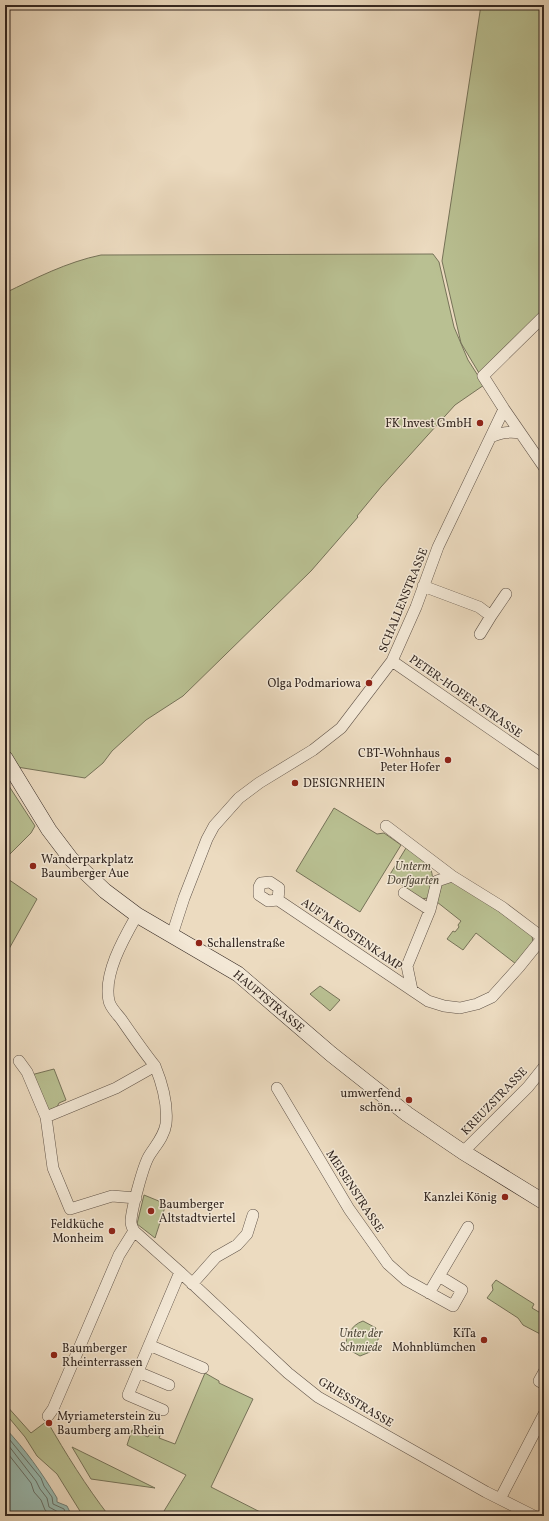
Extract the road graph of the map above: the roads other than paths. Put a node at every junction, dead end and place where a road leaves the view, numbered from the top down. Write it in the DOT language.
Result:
graph roads {
  1 [pos="544,316"];
  2 [pos="504,409"];
  3 [pos="520,434"];
  4 [pos="491,436"];
  5 [pos="544,467"];
  6 [pos="424,586"];
  7 [pos="506,594"];
  8 [pos="491,616"];
  9 [pos="480,634"];
  10 [pos="392,661"];
  11 [pos="5,758"];
  12 [pos="544,766"];
  13 [pos="386,826"];
  14 [pos="432,861"];
  15 [pos="452,876"];
  16 [pos="437,881"];
  17 [pos="404,893"];
  18 [pos="278,900"];
  19 [pos="430,910"];
  20 [pos="137,915"];
  21 [pos="172,935"];
  22 [pos="544,937"];
  23 [pos="407,966"];
  24 [pos="392,977"];
  25 [pos="412,990"];
  26 [pos="19,1061"];
  27 [pos="155,1066"];
  28 [pos="544,1067"];
  29 [pos="277,1088"];
  30 [pos="46,1117"];
  31 [pos="463,1152"];
  32 [pos="136,1198"];
  33 [pos="544,1202"];
  34 [pos="253,1215"];
  35 [pos="468,1227"];
  36 [pos="134,1231"];
  37 [pos="180,1272"];
  38 [pos="439,1276"];
  39 [pos="192,1284"];
  40 [pos="429,1293"];
  41 [pos="149,1345"];
  42 [pos="203,1368"];
  43 [pos="138,1372"];
  44 [pos="544,1372"];
  45 [pos="544,1384"];
  46 [pos="169,1385"];
  47 [pos="163,1410"];
  48 [pos="544,1414"];
  49 [pos="48,1416"];
  50 [pos="500,1499"];
  51 [pos="534,1516"];
  1 -- 2 [label="street"];
  2 -- 3 [label="street"];
  2 -- 4 [label="street, SCHALLENSTRASSE"];
  3 -- 4 [label="street"];
  3 -- 5 [label="street"];
  4 -- 6 [label="street, SCHALLENSTRASSE"];
  6 -- 8 [label="street"];
  6 -- 10 [label="street, SCHALLENSTRASSE"];
  7 -- 8 [label="street"];
  8 -- 9 [label="street"];
  10 -- 12 [label="street, PETER-HOFER-STRASSE"];
  10 -- 21 [label="street, SCHALLENSTRASSE"];
  11 -- 20 [label="street, HAUPTSTRASSE"];
  13 -- 14 [label="street"];
  14 -- 15 [label="street"];
  14 -- 16 [label="street"];
  15 -- 16 [label="street"];
  15 -- 22 [label="street"];
  16 -- 19 [label="street"];
  17 -- 19 [label="street"];
  18 -- 24 [label="street, AUF'M KOSTENKAMP"];
  19 -- 23 [label="street"];
  20 -- 21 [label="street, HAUPTSTRASSE"];
  20 -- 27 [label="street"];
  21 -- 31 [label="street, HAUPTSTRASSE"];
  22 -- 25 [label="street"];
  23 -- 24 [label="street"];
  23 -- 25 [label="street"];
  24 -- 25 [label="street, AUF'M KOSTENKAMP"];
  26 -- 30 [label="street"];
  27 -- 30 [label="street"];
  27 -- 32 [label="street"];
  28 -- 31 [label="street, KREUZSTRASSE"];
  29 -- 40 [label="street, MEISENSTRASSE"];
  30 -- 32 [label="street"];
  31 -- 33 [label="street, HAUPTSTRASSE"];
  32 -- 36 [label="street"];
  34 -- 39 [label="street"];
  35 -- 38 [label="street"];
  36 -- 37 [label="street, GRIESSTRASSE"];
  36 -- 49 [label="street"];
  37 -- 39 [label="street, GRIESSTRASSE"];
  37 -- 41 [label="street"];
  38 -- 40 [label="street"];
  38 -- 40 [label="street, MEISENSTRASSE"];
  39 -- 50 [label="street, GRIESSTRASSE"];
  41 -- 42 [label="street"];
  41 -- 43 [label="street"];
  43 -- 46 [label="street"];
  43 -- 47 [label="street"];
  44 -- 45 [label="street"];
  48 -- 50 [label="street"];
  50 -- 51 [label="street, GRIESSTRASSE"];
}
